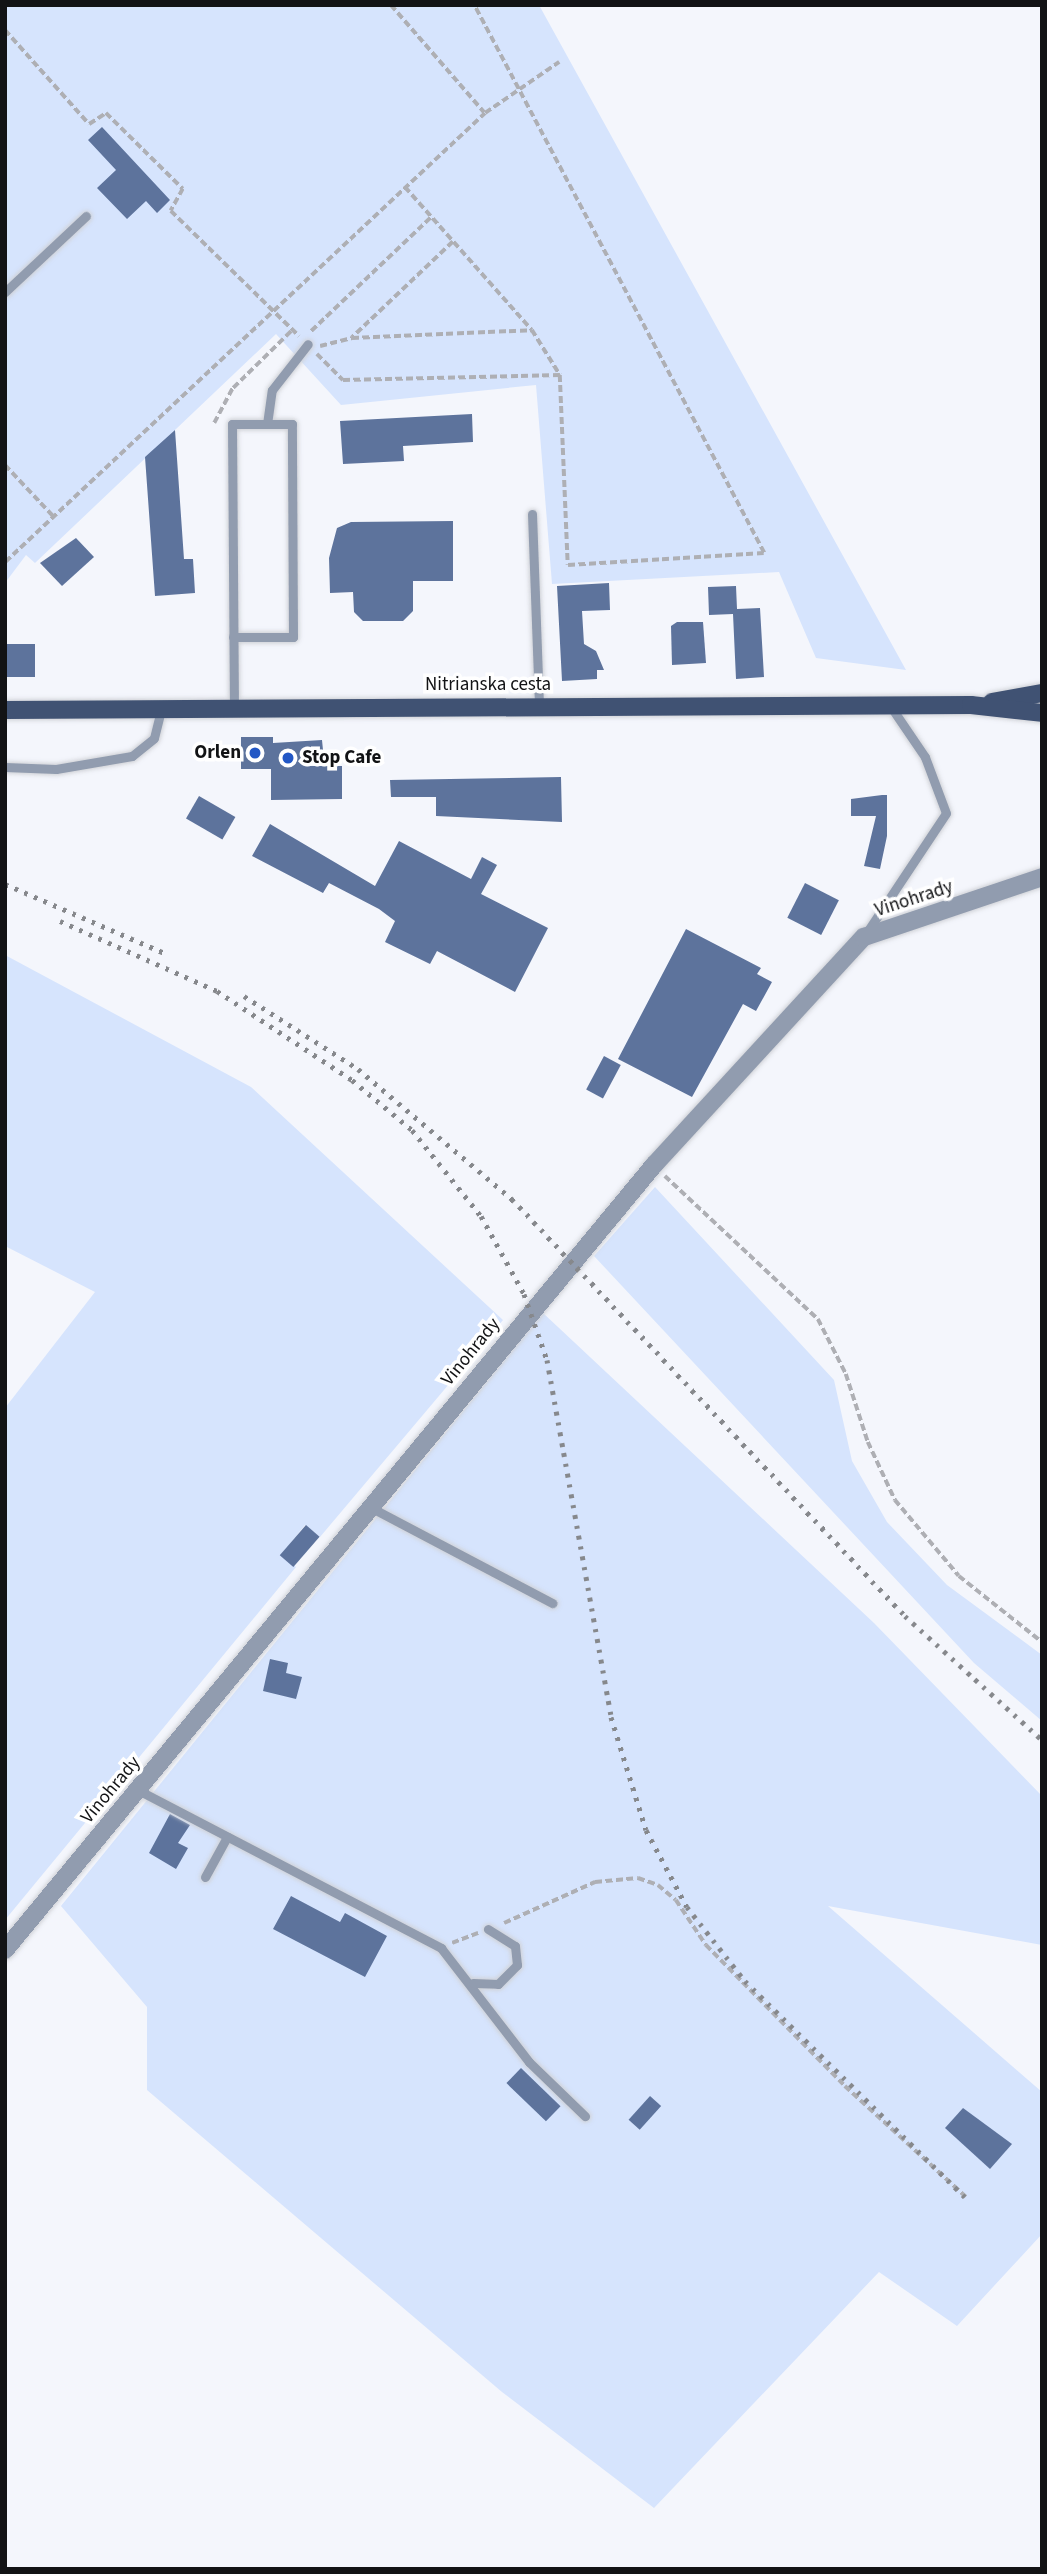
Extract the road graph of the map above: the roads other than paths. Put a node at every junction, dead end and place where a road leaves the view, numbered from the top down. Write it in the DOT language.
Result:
graph roads {
  1 [pos="86,216"];
  2 [pos="5,292"];
  3 [pos="305,342"];
  4 [pos="267,424"];
  5 [pos="532,514"];
  6 [pos="233,637"];
  7 [pos="1042,693"];
  8 [pos="539,705"];
  9 [pos="971,705"];
  10 [pos="234,707"];
  11 [pos="891,707"];
  12 [pos="161,708"];
  13 [pos="5,710"];
  14 [pos="1042,713"];
  15 [pos="5,767"];
  16 [pos="1042,877"];
  17 [pos="864,937"];
  18 [pos="372,1508"];
  19 [pos="552,1603"];
  20 [pos="138,1790"];
  21 [pos="227,1837"];
  22 [pos="205,1877"];
  23 [pos="488,1929"];
  24 [pos="5,1950"];
  25 [pos="472,1983"];
  26 [pos="585,2116"];
  1 -- 2 [label="lane"];
  3 -- 4 [label="lane"];
  4 -- 6 [label="lane"];
  4 -- 6 [label="lane"];
  5 -- 8 [label="lane"];
  6 -- 10 [label="lane"];
  7 -- 9 [label="main road, Nitrianska cesta"];
  8 -- 10 [label="main road, Nitrianska cesta"];
  8 -- 11 [label="main road, Nitrianska cesta"];
  9 -- 11 [label="main road, Nitrianska cesta"];
  9 -- 14 [label="main road, Nitrianska cesta"];
  10 -- 12 [label="main road, Nitrianska cesta"];
  11 -- 17 [label="lane"];
  12 -- 13 [label="main road, Nitrianska cesta"];
  12 -- 15 [label="lane"];
  16 -- 17 [label="street, Vinohrady"];
  17 -- 18 [label="street, Vinohrady"];
  18 -- 19 [label="lane"];
  18 -- 20 [label="street, Vinohrady"];
  20 -- 21 [label="lane"];
  20 -- 24 [label="street, Vinohrady"];
  21 -- 22 [label="lane"];
  21 -- 25 [label="lane"];
  23 -- 25 [label="lane"];
  25 -- 26 [label="lane"];
}
